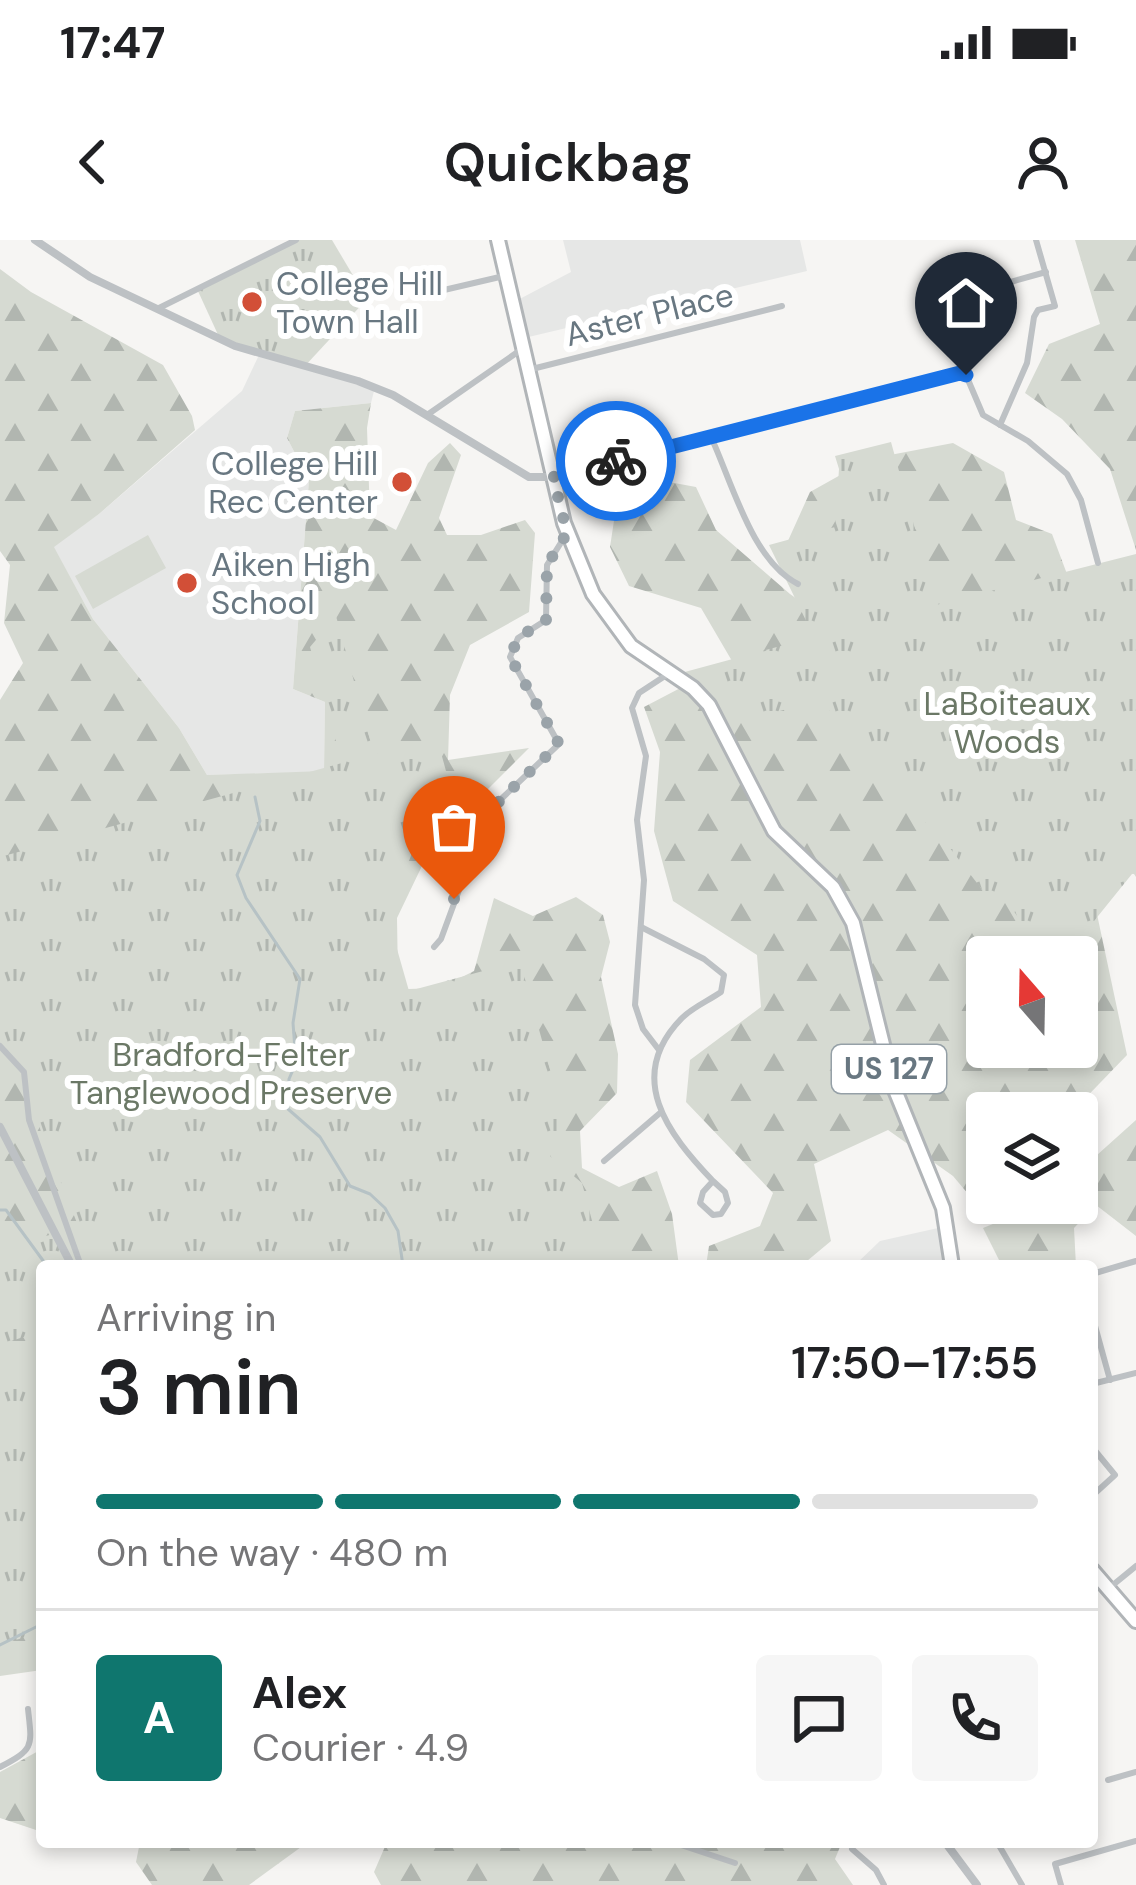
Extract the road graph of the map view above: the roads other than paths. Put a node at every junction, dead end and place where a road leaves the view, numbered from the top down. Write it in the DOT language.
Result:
graph roads {
  1 [pos="35,240"];
  2 [pos="296,240"];
  3 [pos="498,240"];
  4 [pos="1036,240"];
  5 [pos="1046,272"];
  6 [pos="505,276"];
  7 [pos="992,294"];
  8 [pos="414,297"];
  9 [pos="782,306"];
  10 [pos="158,308"];
  11 [pos="523,349"];
  12 [pos="528,370"];
  13 [pos="426,415"];
  14 [pos="1000,424"];
  15 [pos="711,436"];
  16 [pos="553,477"];
  17 [pos="567,533"];
  18 [pos="1098,563"];
  19 [pos="798,584"];
  20 [pos="668,673"];
  21 [pos="641,927"];
  22 [pos="434,947"];
  23 [pos="0,1046"];
  24 [pos="659,1050"];
  25 [pos="660,1113"];
  26 [pos="0,1127"];
  27 [pos="604,1160"];
  28 [pos="713,1181"];
  29 [pos="73,1260"];
  30 [pos="74,1260"];
  31 [pos="951,1260"];
  32 [pos="1136,1262"];
  33 [pos="1098,1272"];
  34 [pos="1098,1337"];
  35 [pos="1136,1373"];
  36 [pos="1110,1380"];
  37 [pos="1098,1383"];
  38 [pos="1098,1454"];
  39 [pos="1098,1491"];
  40 [pos="1136,1566"];
  41 [pos="1098,1577"];
  42 [pos="1108,1589"];
  43 [pos="1136,1621"];
  44 [pos="28,1709"];
  45 [pos="0,1767"];
  46 [pos="1136,1772"];
  47 [pos="1108,1780"];
  48 [pos="1134,1841"];
  49 [pos="690,1848"];
  50 [pos="952,1848"];
  51 [pos="1001,1848"];
  52 [pos="852,1849"];
  53 [pos="1136,1856"];
  54 [pos="735,1863"];
  55 [pos="884,1885"];
  56 [pos="977,1885"];
  57 [pos="1022,1885"];
  58 [pos="1061,1885"];
  1 -- 10 [label="street"];
  2 -- 10 [label="street"];
  3 -- 6 [label="main road, US 127"];
  4 -- 5 [label="street"];
  5 -- 7 [label="street"];
  5 -- 14 [label="street"];
  6 -- 8 [label="street"];
  6 -- 11 [label="main road, US 127"];
  9 -- 12 [label="street, Aster Place"];
  10 -- 13 [label="street"];
  11 -- 12 [label="main road, US 127"];
  11 -- 13 [label="street"];
  12 -- 16 [label="main road, US 127"];
  13 -- 16 [label="street"];
  14 -- 15 [label="street"];
  14 -- 18 [label="street"];
  15 -- 16 [label="street"];
  15 -- 19 [label="street"];
  16 -- 17 [label="main road, US 127"];
  17 -- 20 [label="main road, US 127"];
  17 -- 22 [label="street"];
  20 -- 21 [label="street"];
  20 -- 31 [label="main road, US 127"];
  21 -- 24 [label="street"];
  21 -- 24 [label="street"];
  23 -- 30 [label="street"];
  24 -- 25 [label="street"];
  25 -- 27 [label="street"];
  25 -- 28 [label="street"];
  26 -- 29 [label="street"];
  28 -- 28 [label="street"];
  32 -- 33 [label="street"];
  34 -- 36 [label="street"];
  35 -- 36 [label="street"];
  36 -- 37 [label="street"];
  38 -- 39 [label="street"];
  40 -- 42 [label="street"];
  41 -- 42 [label="main road"];
  42 -- 43 [label="main road"];
  44 -- 45 [label="street"];
  46 -- 47 [label="street"];
  48 -- 53 [label="street"];
  48 -- 58 [label="street"];
  49 -- 54 [label="street"];
  50 -- 56 [label="street"];
  51 -- 57 [label="street"];
  52 -- 55 [label="street"];
}
